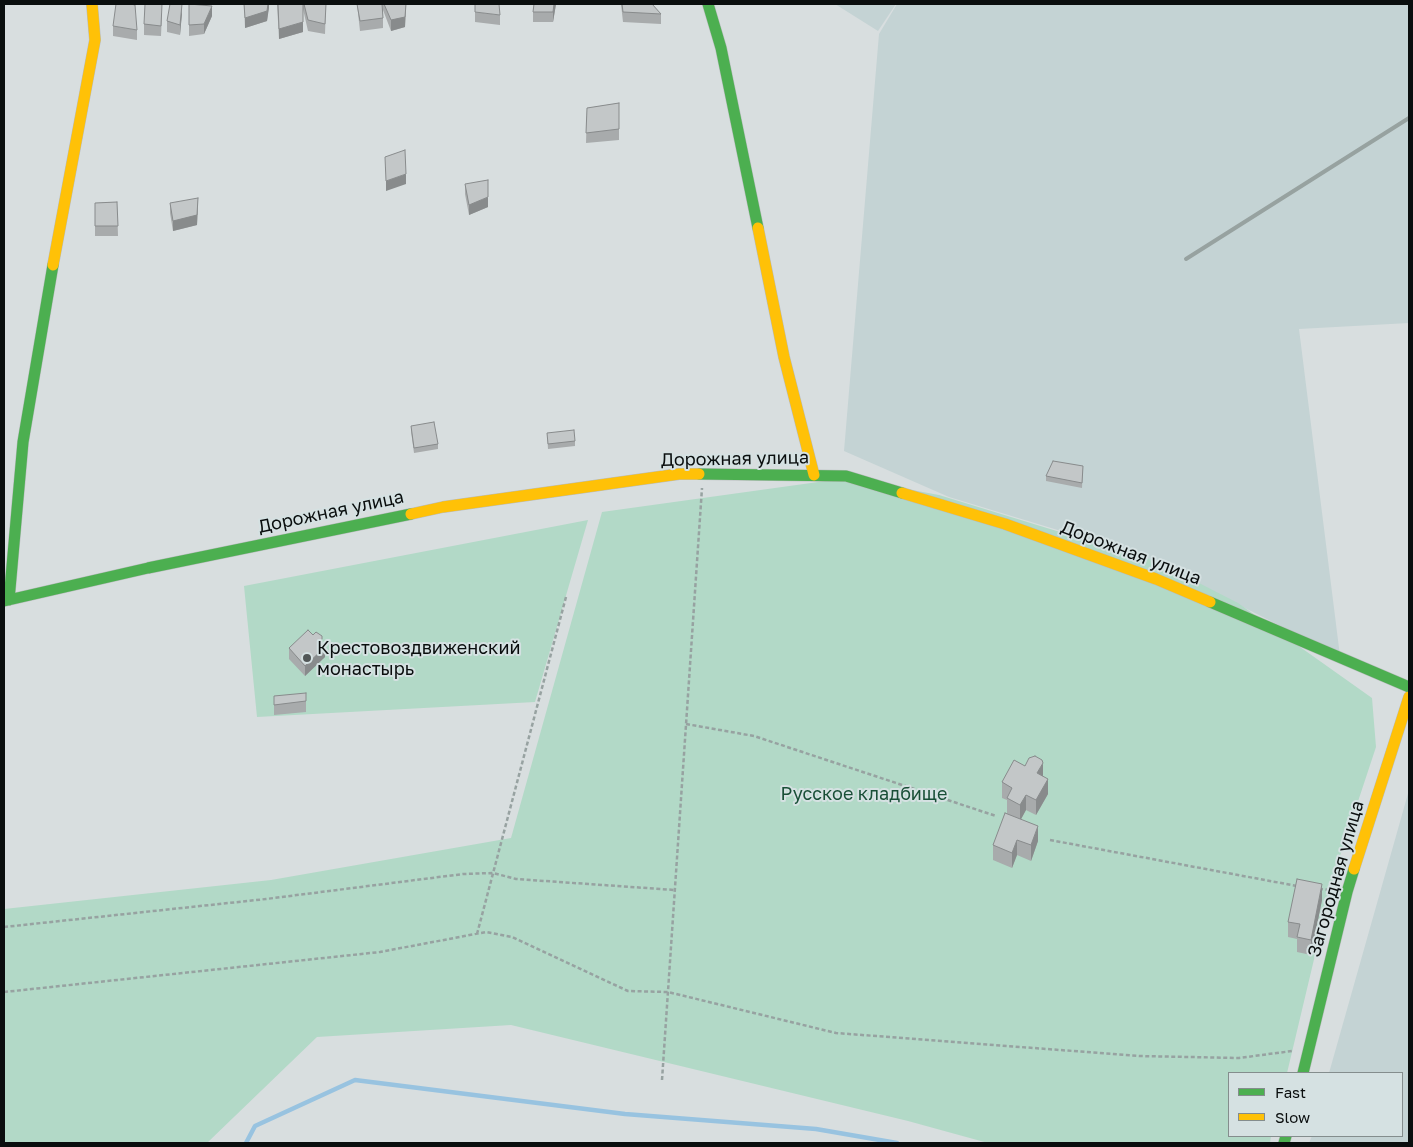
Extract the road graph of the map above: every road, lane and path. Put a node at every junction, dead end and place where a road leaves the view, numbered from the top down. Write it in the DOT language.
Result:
graph roads {
  1 [pos="92,4"];
  2 [pos="708,4"];
  3 [pos="703,474"];
  4 [pos="814,475"];
  5 [pos="566,597"];
  6 [pos="6,600"];
  7 [pos="1409,687"];
  8 [pos="1409,697"];
  9 [pos="686,724"];
  10 [pos="996,816"];
  11 [pos="1050,840"];
  12 [pos="492,874"];
  13 [pos="1300,886"];
  14 [pos="1319,888"];
  15 [pos="675,890"];
  16 [pos="1347,892"];
  17 [pos="4,927"];
  18 [pos="476,934"];
  19 [pos="4,992"];
  20 [pos="668,992"];
  21 [pos="1309,1049"];
  22 [pos="1303,1072"];
  23 [pos="662,1080"];
  1 -- 6 [label="street"];
  2 -- 4 [label="street"];
  3 -- 4 [label="street, Дорожная улица"];
  3 -- 6 [label="street, Дорожная улица"];
  3 -- 9 [label="path"];
  4 -- 7 [label="street, Дорожная улица"];
  5 -- 12 [label="path"];
  8 -- 16 [label="street, Загородная улица"];
  9 -- 10 [label="path"];
  9 -- 15 [label="path"];
  11 -- 13 [label="path"];
  12 -- 15 [label="path"];
  12 -- 17 [label="path"];
  12 -- 18 [label="path"];
  14 -- 16 [label="path"];
  15 -- 20 [label="path"];
  16 -- 21 [label="street, Загородная улица"];
  18 -- 19 [label="path"];
  18 -- 20 [label="path"];
  20 -- 21 [label="path"];
  20 -- 23 [label="path"];
  21 -- 22 [label="street, Загородная улица"];
}
